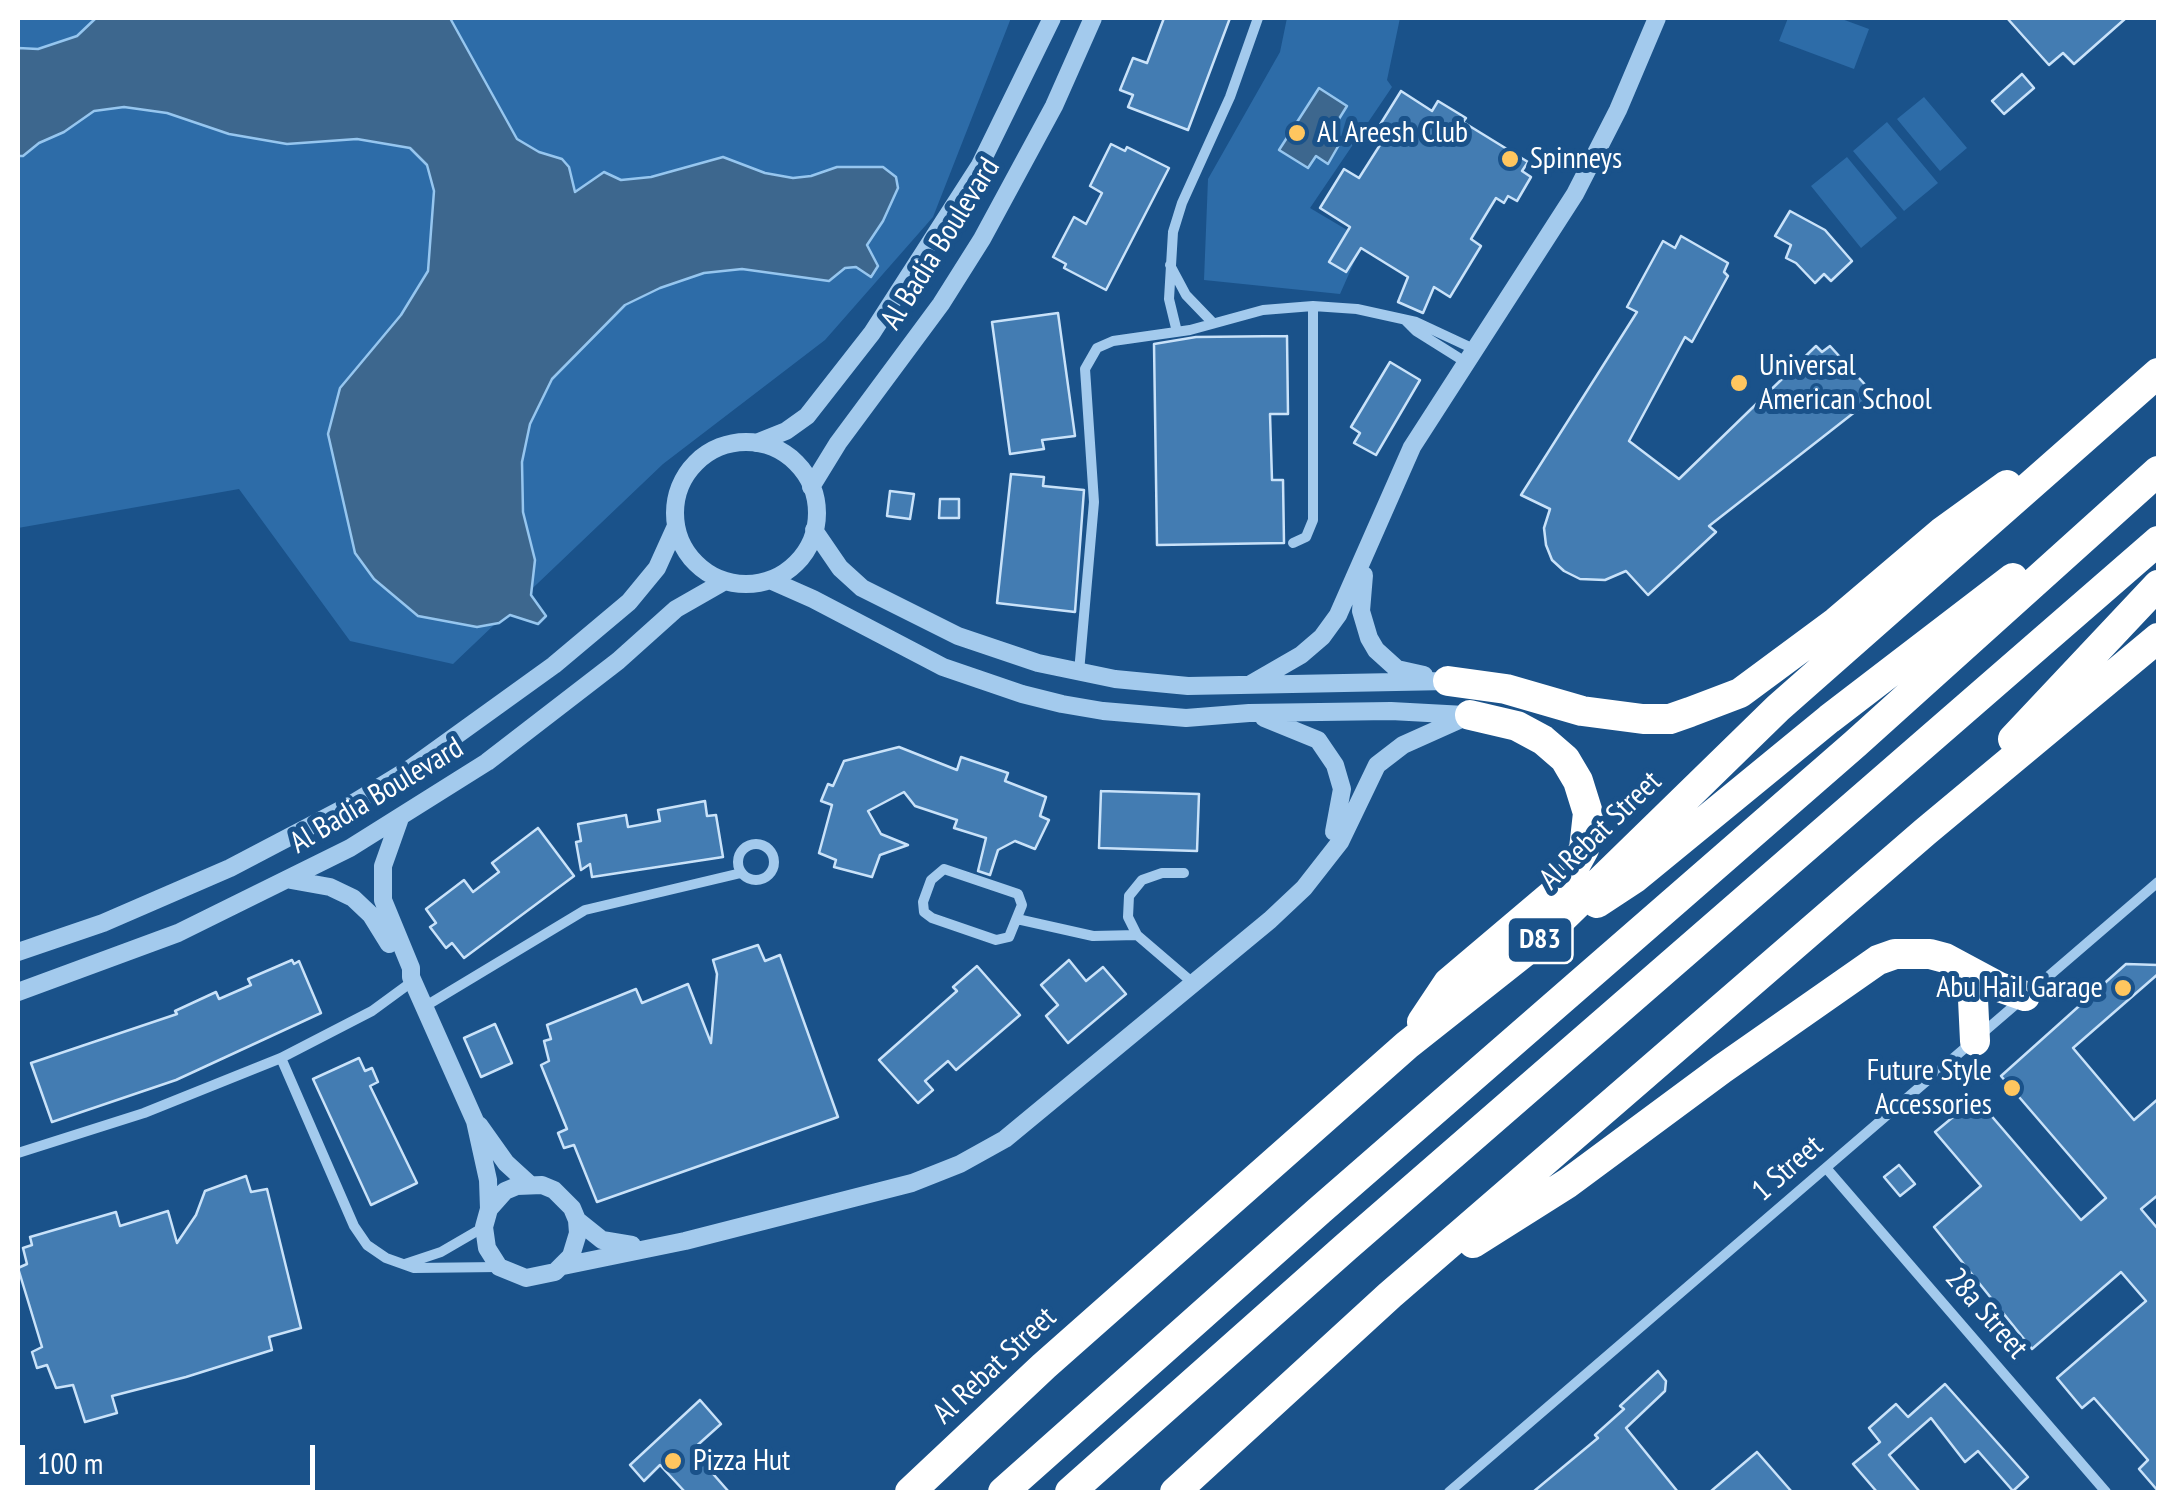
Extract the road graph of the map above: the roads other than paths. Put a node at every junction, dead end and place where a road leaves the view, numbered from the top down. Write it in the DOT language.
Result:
graph roads {
  1 [pos="1052,18"];
  2 [pos="1093,18"];
  3 [pos="1258,18"];
  4 [pos="1657,18"];
  5 [pos="1170,264"];
  6 [pos="1312,306"];
  7 [pos="1213,323"];
  8 [pos="1177,332"];
  9 [pos="1471,356"];
  10 [pos="2158,374"];
  11 [pos="2121,406"];
  12 [pos="756,443"];
  13 [pos="2158,469"];
  14 [pos="812,487"];
  15 [pos="676,526"];
  16 [pos="814,530"];
  17 [pos="2158,541"];
  18 [pos="1292,543"];
  19 [pos="1367,549"];
  20 [pos="770,580"];
  21 [pos="725,581"];
  22 [pos="2158,585"];
  23 [pos="2158,638"];
  24 [pos="1079,672"];
  25 [pos="1448,681"];
  26 [pos="1249,685"];
  27 [pos="1249,712"];
  28 [pos="1470,715"];
  29 [pos="400,818"];
  30 [pos="1924,832"];
  31 [pos="1329,859"];
  32 [pos="741,873"];
  33 [pos="1184,873"];
  34 [pos="290,880"];
  35 [pos="2158,882"];
  36 [pos="1018,919"];
  37 [pos="1137,935"];
  38 [pos="1541,939"];
  39 [pos="18,952"];
  40 [pos="1959,966"];
  41 [pos="412,979"];
  42 [pos="1193,983"];
  43 [pos="18,992"];
  44 [pos="2025,996"];
  45 [pos="424,1007"];
  46 [pos="1974,1042"];
  47 [pos="1407,1045"];
  48 [pos="281,1058"];
  49 [pos="475,1122"];
  50 [pos="18,1154"];
  51 [pos="1827,1169"];
  52 [pos="529,1184"];
  53 [pos="486,1218"];
  54 [pos="577,1220"];
  55 [pos="652,1247"];
  56 [pos="406,1264"];
  57 [pos="499,1266"];
  58 [pos="563,1266"];
  59 [pos="1390,1295"];
  60 [pos="910,1492"];
  61 [pos="1003,1492"];
  62 [pos="1070,1492"];
  63 [pos="1174,1492"];
  64 [pos="1449,1492"];
  65 [pos="2106,1492"];
  1 -- 12 [label="street, Al Badia Boulevard"];
  2 -- 14 [label="street, Al Badia Boulevard"];
  3 -- 5 [label="street"];
  4 -- 9 [label="street"];
  5 -- 7 [label="street"];
  5 -- 8 [label="street"];
  6 -- 7 [label="street"];
  6 -- 9 [label="street"];
  6 -- 18 [label="street"];
  7 -- 8 [label="street"];
  8 -- 24 [label="street"];
  9 -- 19 [label="street"];
  10 -- 11 [label="highway, Al Rebat Street / D83"];
  11 -- 25 [label="highway"];
  11 -- 38 [label="highway, Al Rebat Street / D83"];
  12 -- 14 [label="street"];
  12 -- 15 [label="street"];
  13 -- 38 [label="highway"];
  13 -- 61 [label="highway, D83"];
  14 -- 16 [label="street"];
  15 -- 21 [label="street"];
  15 -- 39 [label="street, Al Badia Boulevard"];
  16 -- 20 [label="street"];
  16 -- 24 [label="street"];
  17 -- 62 [label="highway"];
  19 -- 25 [label="street"];
  19 -- 26 [label="street"];
  20 -- 21 [label="street"];
  20 -- 27 [label="street"];
  21 -- 29 [label="street, Al Badia Boulevard"];
  22 -- 30 [label="highway"];
  23 -- 30 [label="highway"];
  24 -- 26 [label="street"];
  25 -- 26 [label="street"];
  27 -- 28 [label="street"];
  27 -- 31 [label="street"];
  28 -- 31 [label="street"];
  28 -- 47 [label="highway"];
  29 -- 34 [label="street, Al Badia Boulevard"];
  29 -- 41 [label="street"];
  30 -- 59 [label="highway"];
  31 -- 42 [label="street"];
  32 -- 45 [label="street"];
  33 -- 37 [label="street"];
  34 -- 41 [label="street"];
  34 -- 43 [label="street, Al Badia Boulevard"];
  35 -- 44 [label="street, 1 Street"];
  36 -- 36 [label="street"];
  36 -- 37 [label="street"];
  37 -- 42 [label="street"];
  38 -- 47 [label="highway, Al Rebat Street / D83"];
  40 -- 44 [label="highway"];
  40 -- 46 [label="highway"];
  40 -- 59 [label="highway"];
  41 -- 45 [label="street"];
  41 -- 48 [label="street"];
  42 -- 55 [label="street"];
  44 -- 46 [label="street, 1 Street"];
  45 -- 49 [label="street"];
  46 -- 51 [label="street, 1 Street"];
  47 -- 60 [label="highway, Al Rebat Street / D83"];
  48 -- 50 [label="street"];
  48 -- 56 [label="street"];
  49 -- 52 [label="street"];
  49 -- 53 [label="street"];
  51 -- 64 [label="street, 1 Street"];
  51 -- 65 [label="street, 28a Street"];
  52 -- 53 [label="street"];
  52 -- 54 [label="street"];
  53 -- 56 [label="street"];
  53 -- 57 [label="street"];
  54 -- 55 [label="street"];
  54 -- 58 [label="street"];
  55 -- 58 [label="street"];
  56 -- 57 [label="street"];
  57 -- 58 [label="street"];
  59 -- 63 [label="highway"];
}
